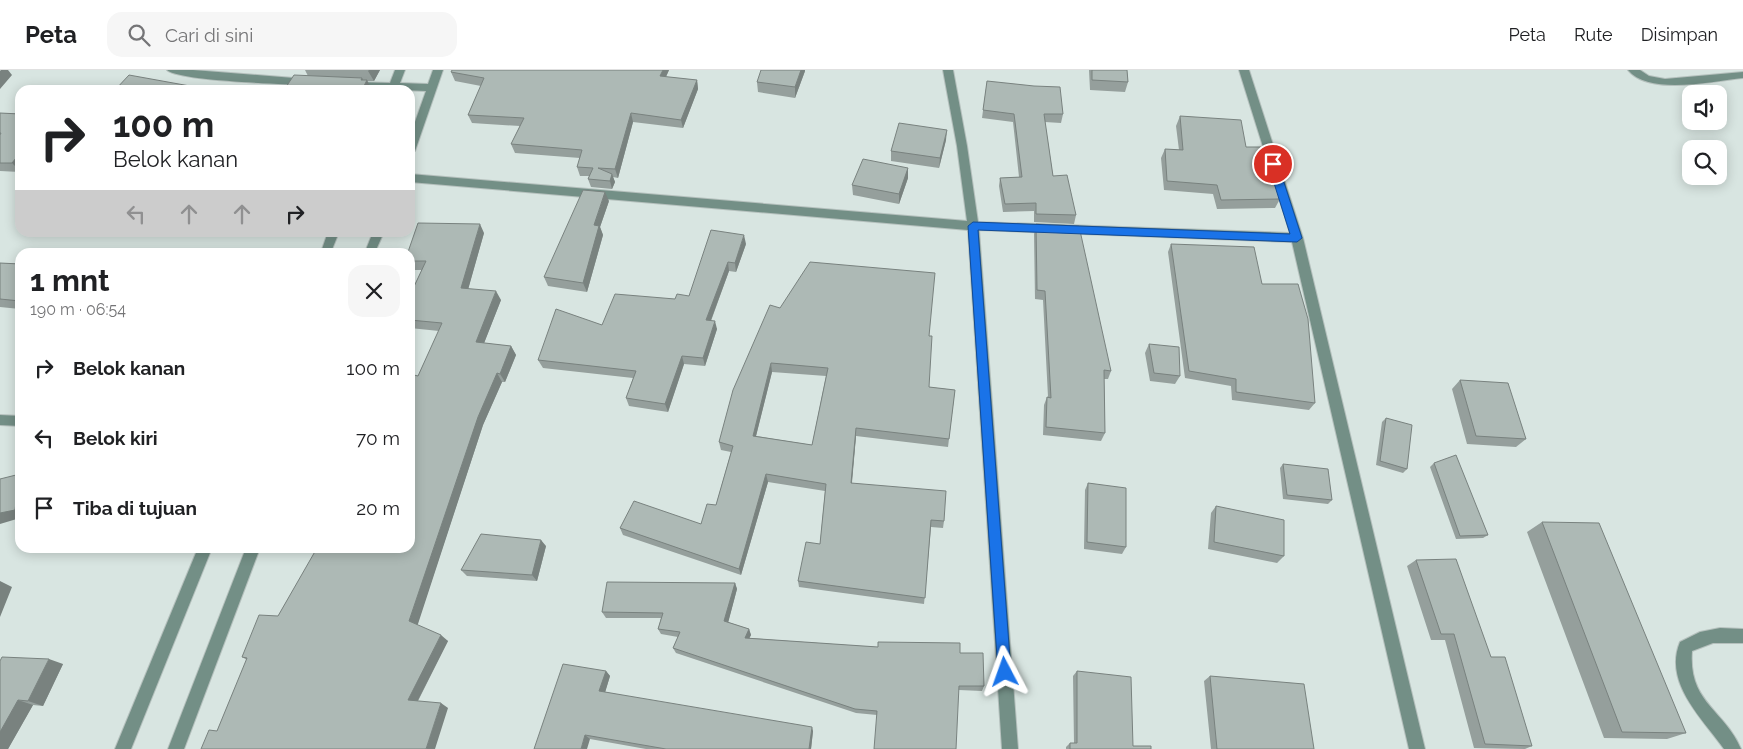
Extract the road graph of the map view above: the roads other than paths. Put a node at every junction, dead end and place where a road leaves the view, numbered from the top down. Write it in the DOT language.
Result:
graph roads {
  1 [pos="172,70"];
  2 [pos="400,70"];
  3 [pos="438,70"];
  4 [pos="948,70"];
  5 [pos="1244,70"];
  6 [pos="1633,70"];
  7 [pos="1743,75"];
  8 [pos="317,83"];
  9 [pos="394,85"];
  10 [pos="415,88"];
  11 [pos="431,88"];
  12 [pos="415,137"];
  13 [pos="415,178"];
  14 [pos="973,226"];
  15 [pos="1297,238"];
  16 [pos="0,420"];
  17 [pos="15,421"];
  18 [pos="203,553"];
  19 [pos="250,553"];
  20 [pos="1743,636"];
  21 [pos="123,749"];
  22 [pos="176,749"];
  23 [pos="1010,749"];
  24 [pos="1417,749"];
  25 [pos="1733,749"];
  1 -- 8 [label="street"];
  2 -- 9 [label="street"];
  3 -- 11 [label="street"];
  4 -- 14 [label="street"];
  5 -- 15 [label="street"];
  6 -- 7 [label="street"];
  10 -- 11 [label="street"];
  11 -- 12 [label="street"];
  13 -- 14 [label="street"];
  14 -- 15 [label="street"];
  14 -- 23 [label="street"];
  15 -- 24 [label="street"];
  16 -- 17 [label="street"];
  18 -- 21 [label="street"];
  19 -- 22 [label="street"];
  20 -- 25 [label="street"];
}
